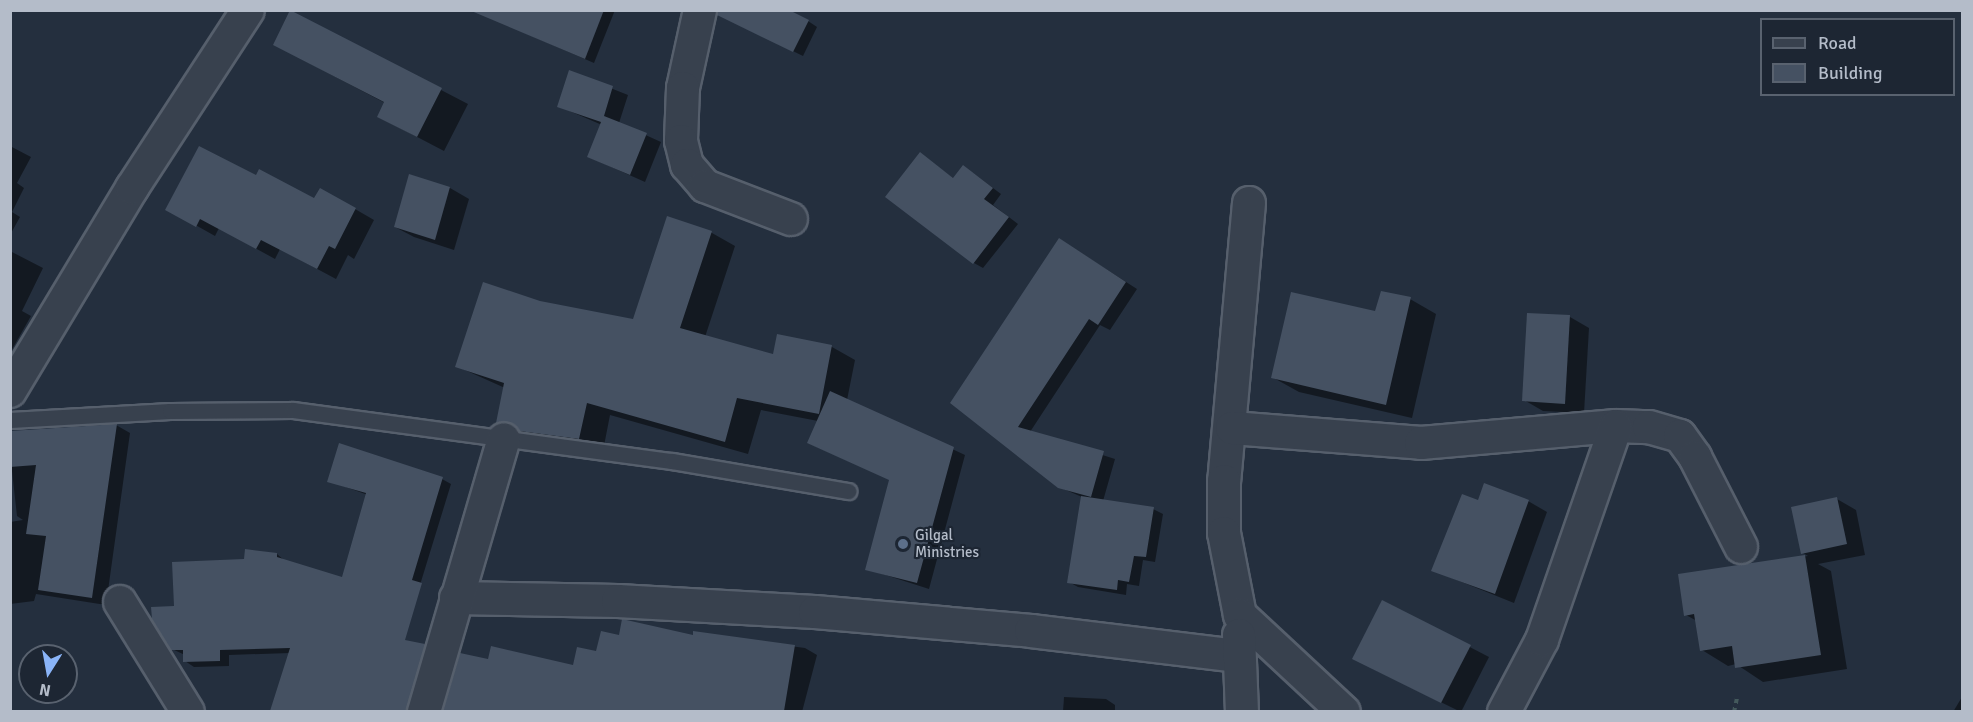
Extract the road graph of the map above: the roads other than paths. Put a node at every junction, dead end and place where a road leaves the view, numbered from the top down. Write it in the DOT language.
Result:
graph roads {
  1 [pos="248,10"];
  2 [pos="700,10"];
  3 [pos="1249,203"];
  4 [pos="791,219"];
  5 [pos="10,391"];
  6 [pos="10,420"];
  7 [pos="1616,426"];
  8 [pos="1232,428"];
  9 [pos="504,439"];
  10 [pos="848,491"];
  11 [pos="1742,547"];
  12 [pos="456,598"];
  13 [pos="120,602"];
  14 [pos="1239,615"];
  15 [pos="1238,656"];
  16 [pos="188,711"];
  17 [pos="424,711"];
  18 [pos="1242,711"];
  19 [pos="1344,711"];
  20 [pos="1504,711"];
  1 -- 5 [label="street"];
  2 -- 4 [label="street"];
  3 -- 8 [label="street"];
  6 -- 9 [label="lane"];
  7 -- 8 [label="street"];
  7 -- 11 [label="street"];
  7 -- 20 [label="street"];
  8 -- 14 [label="street"];
  9 -- 10 [label="lane"];
  9 -- 12 [label="street"];
  12 -- 15 [label="street"];
  12 -- 17 [label="street"];
  13 -- 16 [label="street"];
  14 -- 15 [label="street"];
  14 -- 19 [label="street"];
  15 -- 18 [label="street"];
}
